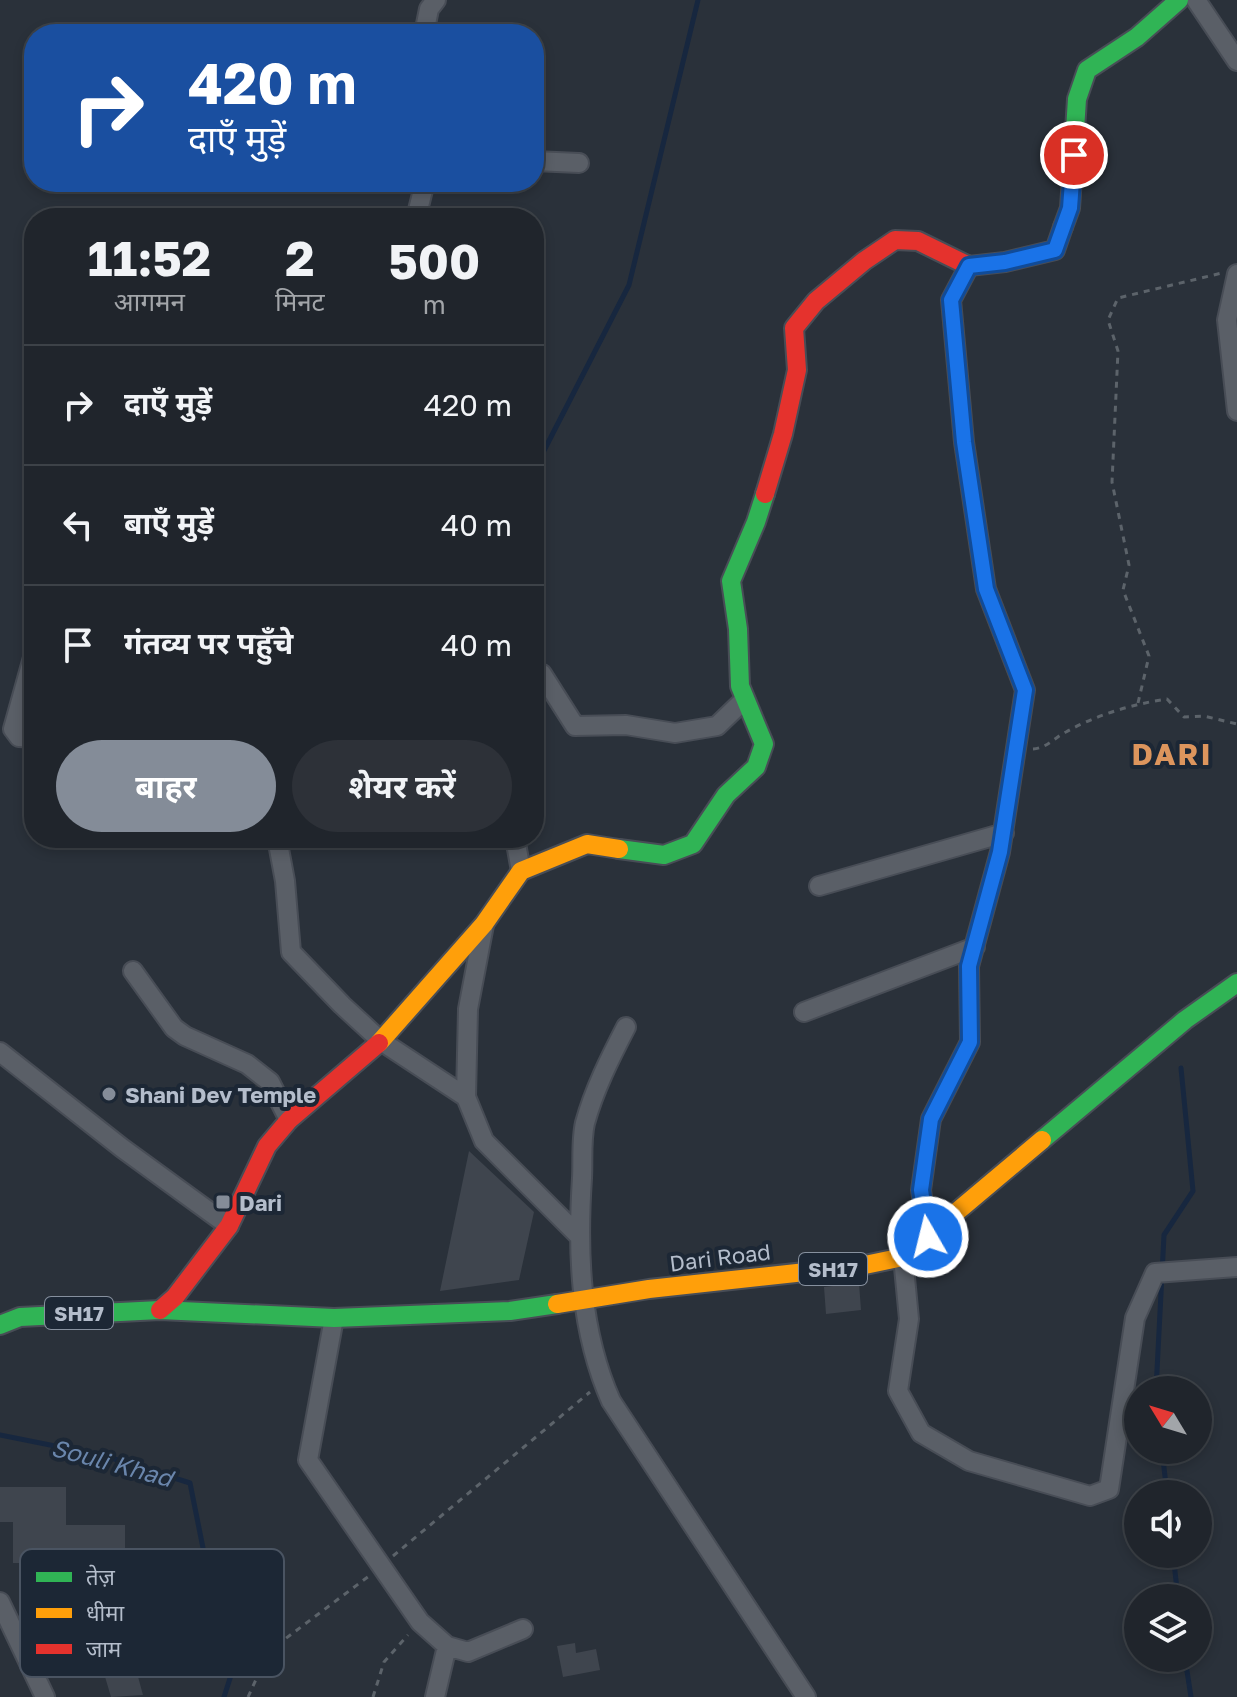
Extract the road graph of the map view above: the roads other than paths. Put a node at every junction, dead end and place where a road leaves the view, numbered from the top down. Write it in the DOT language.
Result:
graph roads {
  1 [pos="436,0"];
  2 [pos="1179,0"];
  3 [pos="1196,0"];
  4 [pos="426,24"];
  5 [pos="1237,61"];
  6 [pos="544,161"];
  7 [pos="579,163"];
  8 [pos="969,266"];
  9 [pos="1231,274"];
  10 [pos="1237,411"];
  11 [pos="544,677"];
  12 [pos="24,690"];
  13 [pos="744,700"];
  14 [pos="24,737"];
  15 [pos="1004,833"];
  16 [pos="279,848"];
  17 [pos="517,848"];
  18 [pos="521,871"];
  19 [pos="819,886"];
  20 [pos="484,924"];
  21 [pos="975,947"];
  22 [pos="133,971"];
  23 [pos="1237,983"];
  24 [pos="804,1012"];
  25 [pos="626,1027"];
  26 [pos="381,1041"];
  27 [pos="0,1052"];
  28 [pos="466,1097"];
  29 [pos="289,1120"];
  30 [pos="229,1226"];
  31 [pos="578,1235"];
  32 [pos="928,1237"];
  33 [pos="903,1257"];
  34 [pos="1237,1267"];
  35 [pos="583,1300"];
  36 [pos="160,1310"];
  37 [pos="334,1318"];
  38 [pos="0,1325"];
  39 [pos="0,1602"];
  40 [pos="523,1629"];
  41 [pos="20,1644"];
  42 [pos="447,1646"];
  43 [pos="36,1677"];
  44 [pos="45,1697"];
  45 [pos="435,1697"];
  46 [pos="806,1697"];
  1 -- 4 [label="street"];
  2 -- 8 [label="street"];
  3 -- 5 [label="street"];
  6 -- 7 [label="street"];
  8 -- 13 [label="street"];
  8 -- 15 [label="street"];
  9 -- 10 [label="street"];
  11 -- 13 [label="street"];
  12 -- 14 [label="street"];
  13 -- 18 [label="street"];
  15 -- 19 [label="street"];
  15 -- 21 [label="street"];
  16 -- 26 [label="street"];
  17 -- 18 [label="street"];
  18 -- 20 [label="street"];
  20 -- 26 [label="street"];
  20 -- 28 [label="street"];
  21 -- 24 [label="street"];
  21 -- 32 [label="street"];
  22 -- 29 [label="street"];
  23 -- 32 [label="street, Dari Road / SH17"];
  25 -- 31 [label="street"];
  26 -- 28 [label="street"];
  26 -- 29 [label="street"];
  27 -- 30 [label="street"];
  28 -- 31 [label="street"];
  29 -- 30 [label="street"];
  30 -- 36 [label="street"];
  31 -- 35 [label="street"];
  32 -- 33 [label="street, Dari Road / SH17"];
  33 -- 34 [label="street"];
  33 -- 35 [label="street, Dari Road / SH17"];
  35 -- 37 [label="street, Dari Road / SH17"];
  35 -- 46 [label="street"];
  36 -- 37 [label="street, Dari Road / SH17"];
  36 -- 38 [label="street, SH17"];
  37 -- 42 [label="street"];
  39 -- 41 [label="street"];
  40 -- 42 [label="street"];
  42 -- 45 [label="street"];
  43 -- 44 [label="street"];
}
